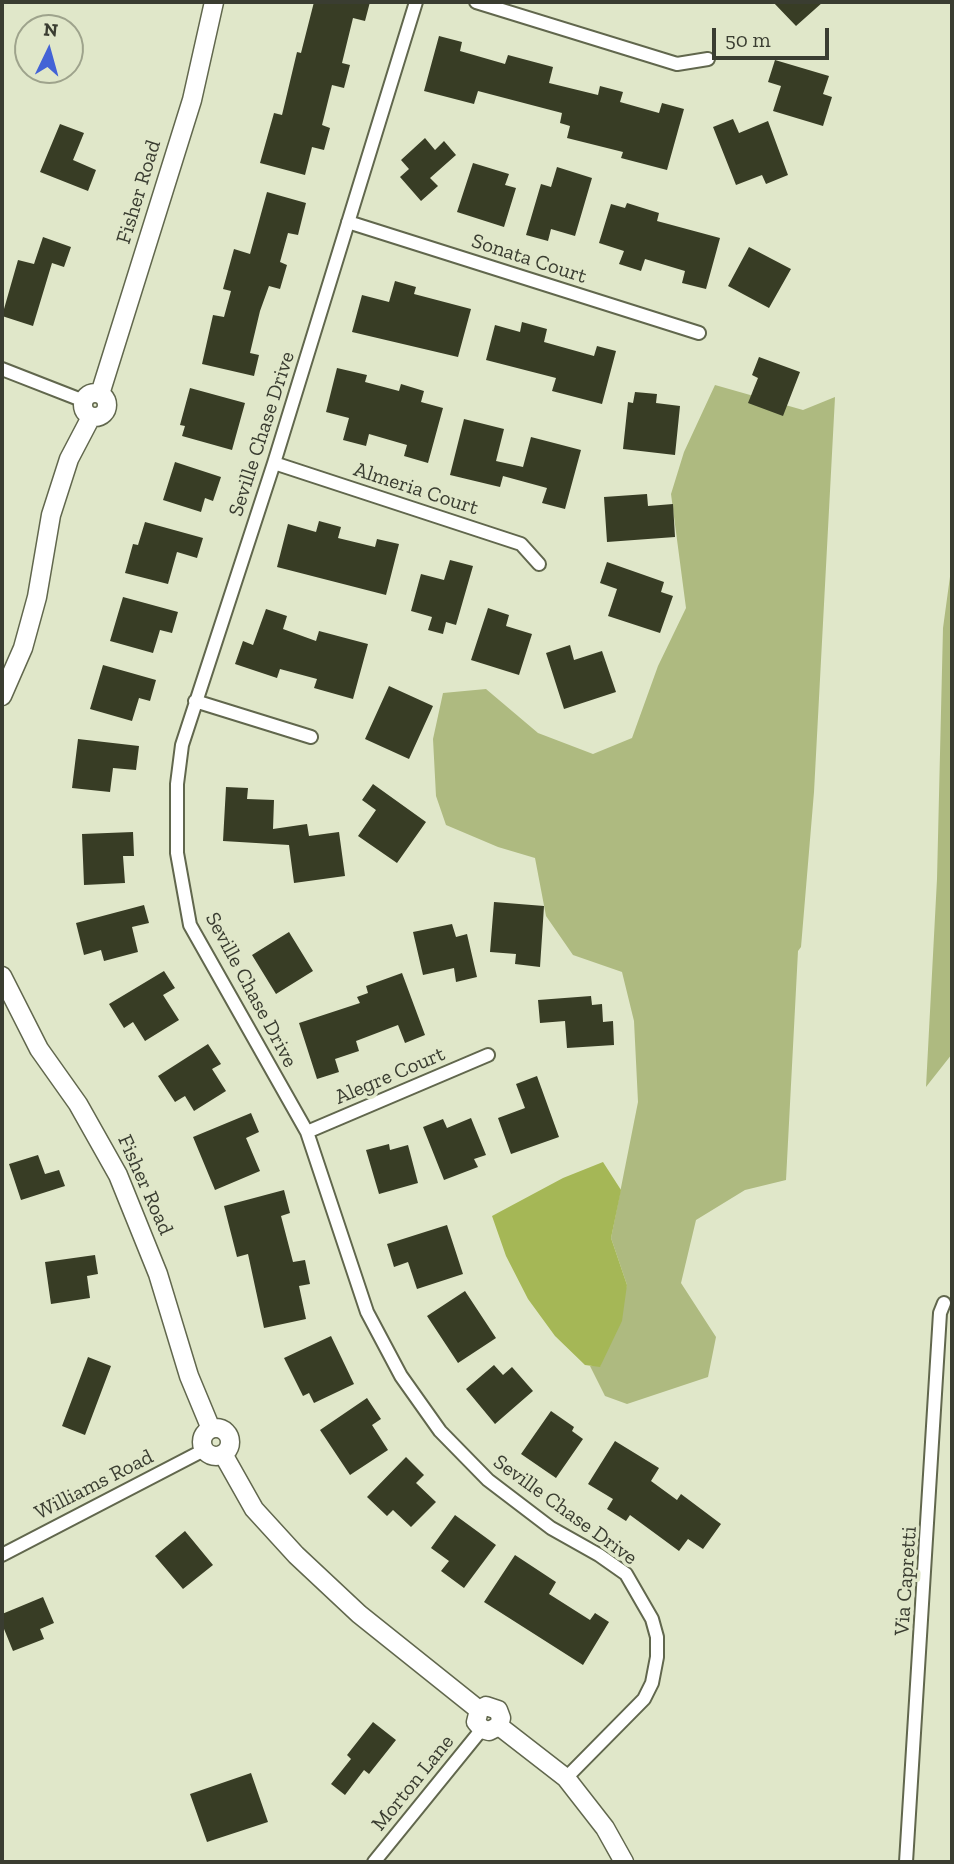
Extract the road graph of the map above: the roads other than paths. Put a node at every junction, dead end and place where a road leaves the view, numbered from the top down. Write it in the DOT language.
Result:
graph roads {
  1 [pos="214,2"];
  2 [pos="416,2"];
  3 [pos="476,2"];
  4 [pos="708,59"];
  5 [pos="348,222"];
  6 [pos="699,333"];
  7 [pos="2,369"];
  8 [pos="92,404"];
  9 [pos="274,463"];
  10 [pos="539,564"];
  11 [pos="2,696"];
  12 [pos="195,701"];
  13 [pos="311,737"];
  14 [pos="2,976"];
  15 [pos="488,1055"];
  16 [pos="307,1132"];
  17 [pos="944,1303"];
  18 [pos="211,1429"];
  19 [pos="204,1450"];
  20 [pos="223,1454"];
  21 [pos="2,1555"];
  22 [pos="490,1727"];
  23 [pos="566,1778"];
  24 [pos="374,1862"];
  25 [pos="624,1862"];
  26 [pos="906,1862"];
  1 -- 8 [label="street, Fisher Road"];
  2 -- 5 [label="street, Seville Chase Drive"];
  3 -- 4 [label="street"];
  5 -- 6 [label="street, Sonata Court"];
  5 -- 9 [label="street, Seville Chase Drive"];
  7 -- 8 [label="street"];
  8 -- 11 [label="street, Fisher Road"];
  9 -- 10 [label="street, Almeria Court"];
  9 -- 12 [label="street, Seville Chase Drive"];
  12 -- 13 [label="street"];
  12 -- 16 [label="street, Seville Chase Drive"];
  14 -- 18 [label="street, Fisher Road"];
  15 -- 16 [label="street, Alegre Court"];
  16 -- 23 [label="street, Seville Chase Drive"];
  17 -- 26 [label="street, Via Capretti"];
  18 -- 19 [label="street"];
  18 -- 20 [label="street, Fisher Road"];
  19 -- 20 [label="street"];
  19 -- 21 [label="street, Williams Road"];
  20 -- 22 [label="street, Fisher Road"];
  22 -- 23 [label="street"];
  22 -- 24 [label="street, Morton Lane"];
  23 -- 25 [label="street"];
}
